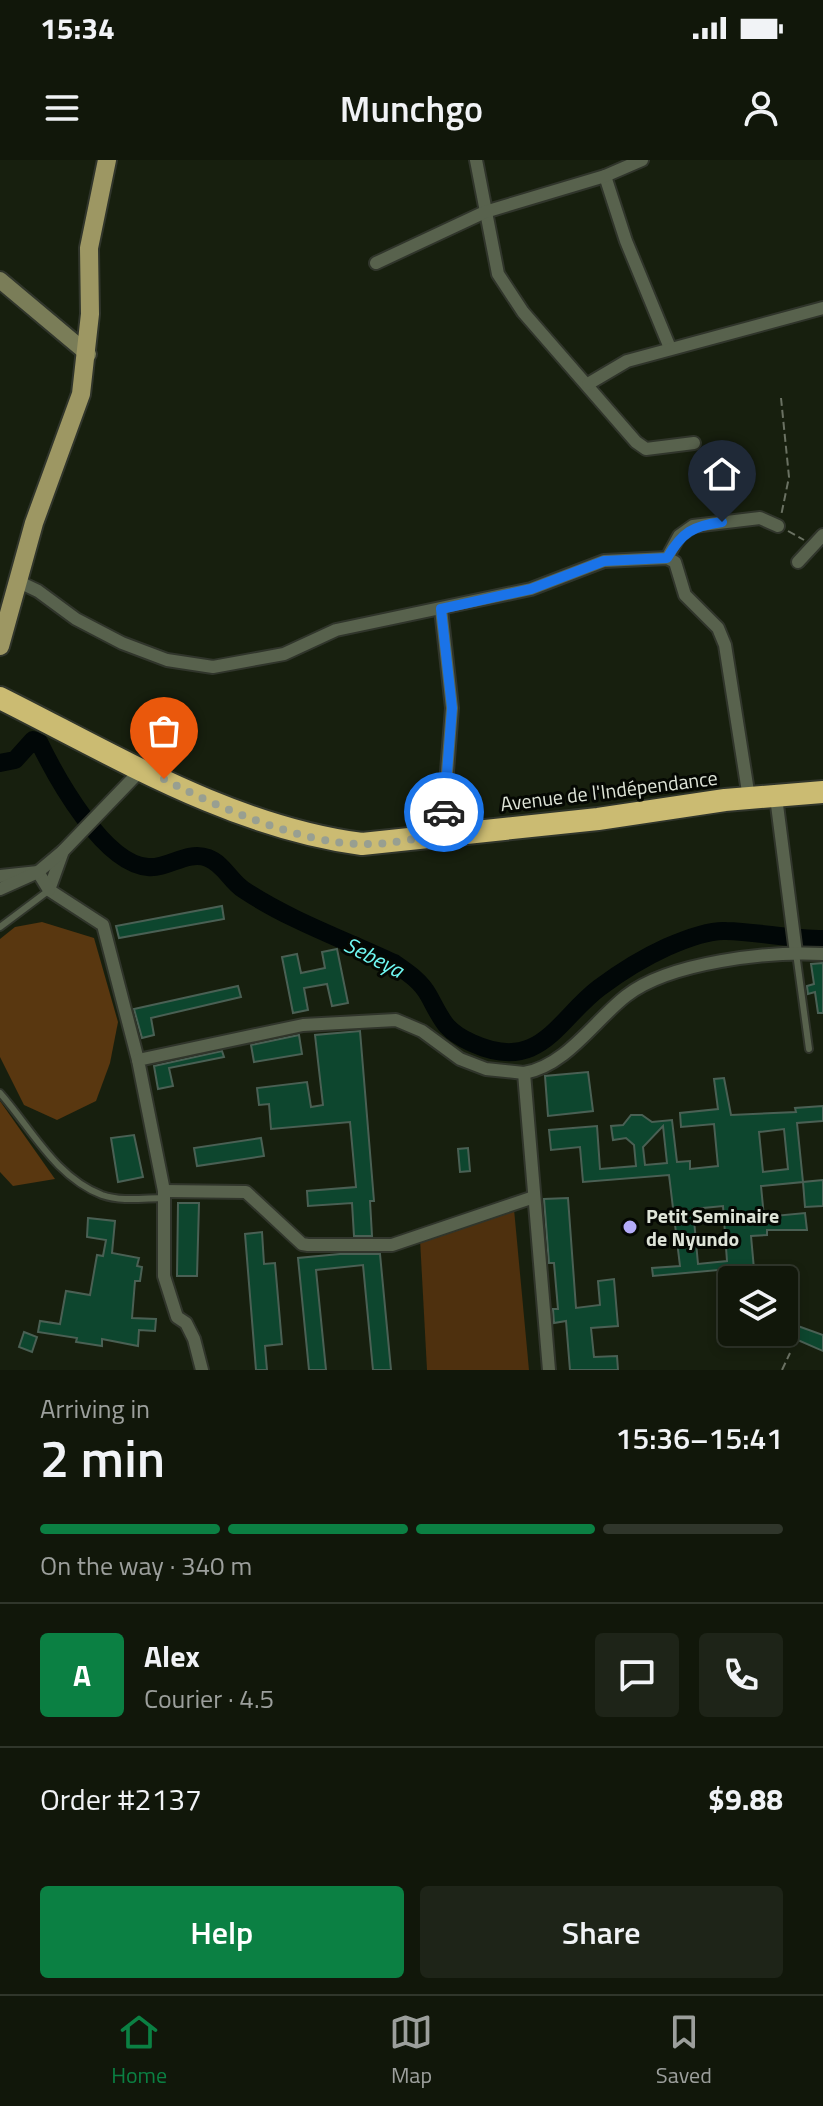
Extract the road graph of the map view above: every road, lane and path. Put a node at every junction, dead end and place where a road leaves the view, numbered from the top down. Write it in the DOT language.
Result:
graph roads {
  1 [pos="107,160"];
  2 [pos="476,160"];
  3 [pos="642,160"];
  4 [pos="605,176"];
  5 [pos="485,212"];
  6 [pos="376,263"];
  7 [pos="0,280"];
  8 [pos="823,308"];
  9 [pos="670,348"];
  10 [pos="88,354"];
  11 [pos="588,384"];
  12 [pos="781,398"];
  13 [pos="694,443"];
  14 [pos="778,526"];
  15 [pos="823,535"];
  16 [pos="812,544"];
  17 [pos="667,558"];
  18 [pos="798,562"];
  19 [pos="17,581"];
  20 [pos="441,609"];
  21 [pos="0,646"];
  22 [pos="0,698"];
  23 [pos="142,769"];
  24 [pos="823,792"];
  25 [pos="776,797"];
  26 [pos="749,798"];
  27 [pos="442,835"];
  28 [pos="63,851"];
  29 [pos="38,872"];
  30 [pos="0,876"];
  31 [pos="0,889"];
  32 [pos="49,890"];
  33 [pos="0,927"];
  34 [pos="795,943"];
  35 [pos="823,954"];
  36 [pos="809,1049"];
  37 [pos="138,1060"];
  38 [pos="524,1073"];
  39 [pos="0,1093"];
  40 [pos="165,1195"];
  41 [pos="534,1197"];
  42 [pos="790,1353"];
  43 [pos="202,1370"];
  44 [pos="549,1370"];
  45 [pos="782,1370"];
  1 -- 10 [label="main road"];
  2 -- 5 [label="street"];
  3 -- 4 [label="street"];
  4 -- 5 [label="street"];
  4 -- 9 [label="street"];
  5 -- 6 [label="street"];
  5 -- 11 [label="street"];
  7 -- 10 [label="street"];
  8 -- 9 [label="street"];
  9 -- 11 [label="street"];
  10 -- 19 [label="main road"];
  11 -- 13 [label="street"];
  12 -- 14 [label="path"];
  14 -- 16 [label="path"];
  14 -- 17 [label="street"];
  15 -- 16 [label="street"];
  16 -- 18 [label="street"];
  17 -- 20 [label="street"];
  17 -- 26 [label="street"];
  19 -- 20 [label="street"];
  19 -- 21 [label="main road"];
  20 -- 27 [label="street"];
  22 -- 23 [label="highway, Avenue de l'Indépendance"];
  23 -- 27 [label="highway, Avenue de l'Indépendance"];
  23 -- 28 [label="street"];
  24 -- 25 [label="highway, Avenue de l'Indépendance"];
  25 -- 26 [label="highway, Avenue de l'Indépendance"];
  25 -- 34 [label="street"];
  26 -- 27 [label="highway, Avenue de l'Indépendance"];
  28 -- 29 [label="street"];
  28 -- 32 [label="street"];
  29 -- 30 [label="street"];
  29 -- 31 [label="street"];
  29 -- 32 [label="street"];
  32 -- 33 [label="lane"];
  32 -- 37 [label="street"];
  34 -- 35 [label="street"];
  34 -- 36 [label="lane"];
  34 -- 38 [label="street"];
  37 -- 38 [label="street"];
  37 -- 40 [label="street"];
  38 -- 41 [label="street"];
  39 -- 40 [label="lane"];
  40 -- 41 [label="street"];
  40 -- 43 [label="street"];
  41 -- 44 [label="street"];
  42 -- 45 [label="path"];
}
